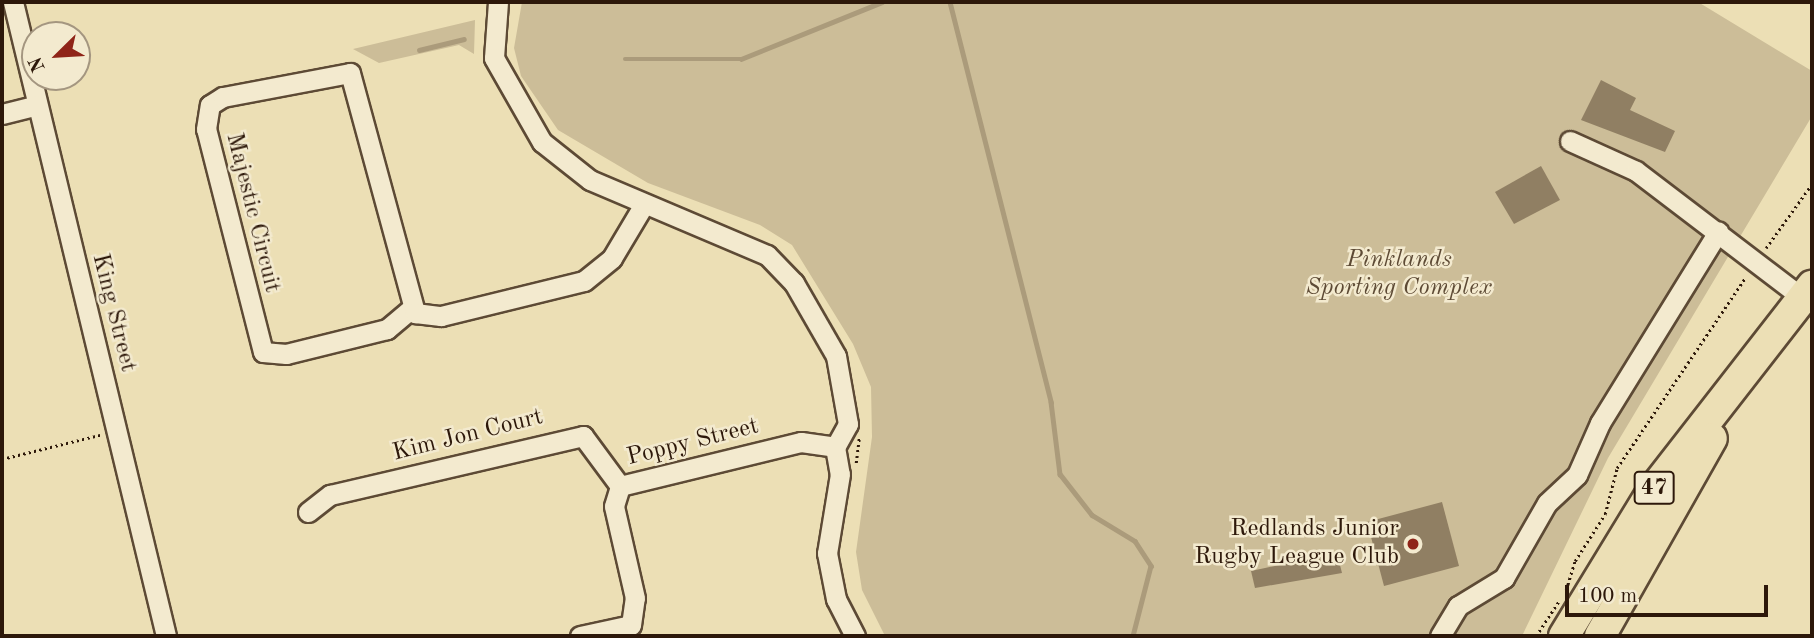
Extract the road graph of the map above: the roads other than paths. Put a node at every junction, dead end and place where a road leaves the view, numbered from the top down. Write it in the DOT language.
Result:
graph roads {
  1 [pos="13,2"];
  2 [pos="498,2"];
  3 [pos="37,105"];
  4 [pos="2,114"];
  5 [pos="1570,141"];
  6 [pos="643,206"];
  7 [pos="1718,232"];
  8 [pos="1808,292"];
  9 [pos="412,308"];
  10 [pos="1763,354"];
  11 [pos="835,447"];
  12 [pos="620,486"];
  13 [pos="308,512"];
  14 [pos="1626,589"];
  15 [pos="635,631"];
  16 [pos="166,636"];
  17 [pos="580,636"];
  18 [pos="855,636"];
  19 [pos="1440,636"];
  20 [pos="1564,636"];
  21 [pos="1600,636"];
  22 [pos="1612,636"];
  1 -- 3 [label="street, King Street"];
  2 -- 6 [label="street"];
  3 -- 4 [label="street"];
  3 -- 16 [label="street, King Street"];
  5 -- 7 [label="street"];
  6 -- 9 [label="street"];
  6 -- 11 [label="street"];
  7 -- 8 [label="street"];
  7 -- 19 [label="street"];
  8 -- 10 [label="highway, 47"];
  9 -- 9 [label="street, Majestic Circuit"];
  10 -- 14 [label="highway, 47"];
  10 -- 20 [label="highway, 47"];
  11 -- 12 [label="street, Poppy Street"];
  11 -- 18 [label="street"];
  12 -- 13 [label="street, Kim Jon Court"];
  12 -- 15 [label="street, Poppy Street"];
  14 -- 21 [label="highway, 47"];
  14 -- 22 [label="street"];
  15 -- 17 [label="street"];
}
